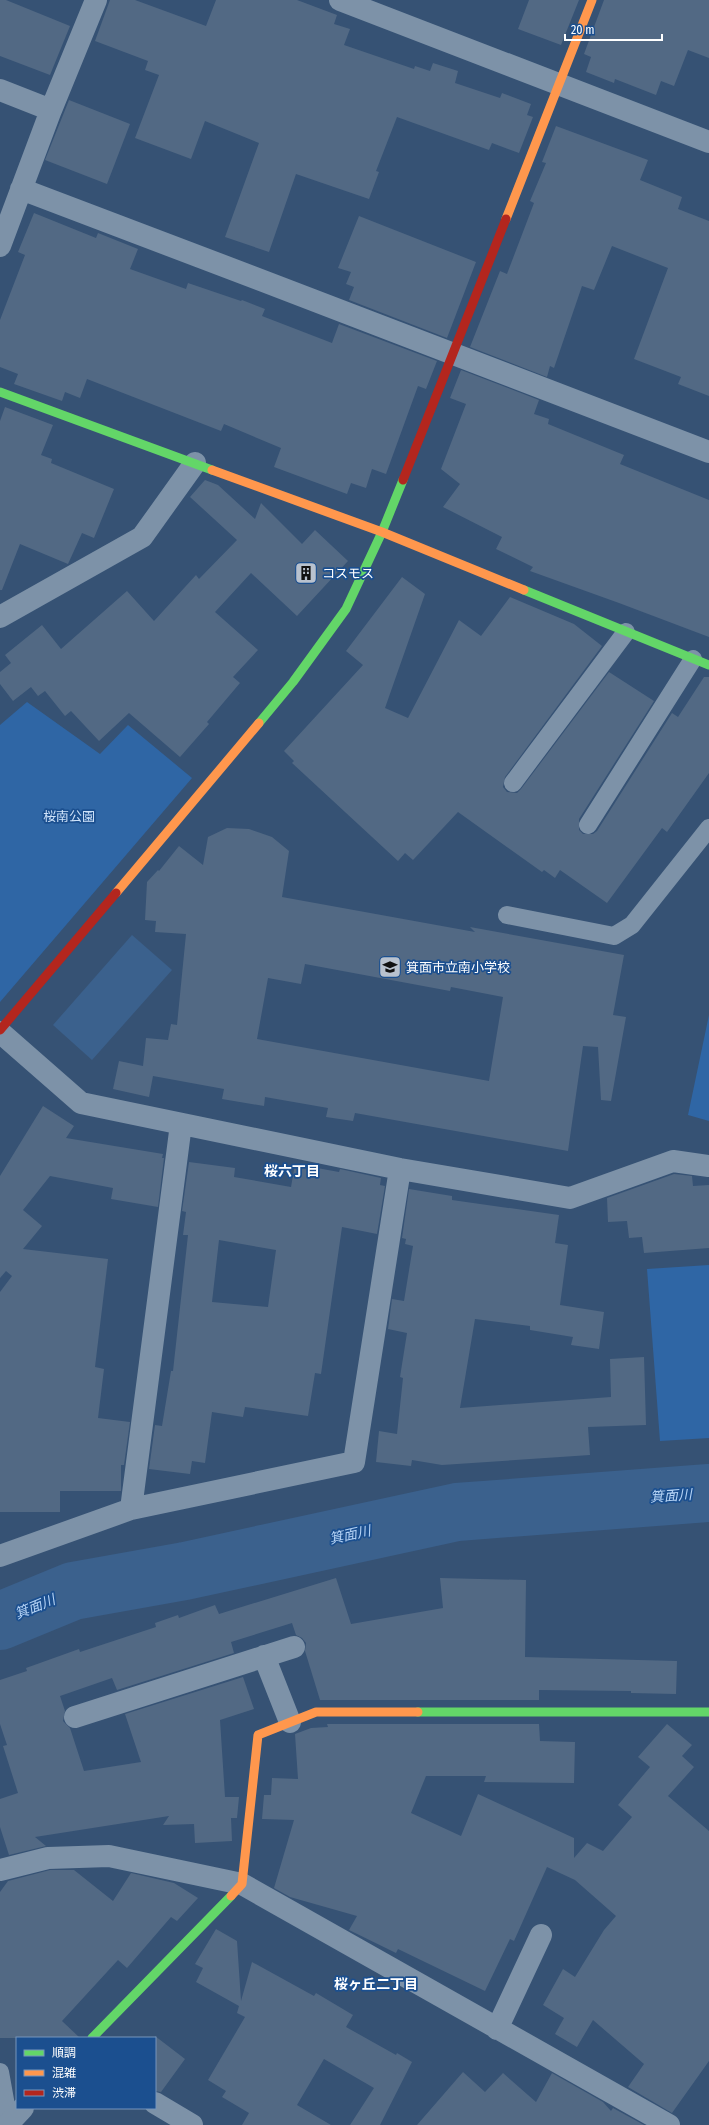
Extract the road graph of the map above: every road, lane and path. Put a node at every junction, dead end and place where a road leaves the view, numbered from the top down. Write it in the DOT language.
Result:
graph roads {
  1 [pos="96,0"];
  2 [pos="340,0"];
  3 [pos="592,0"];
  4 [pos="559,84"];
  5 [pos="0,90"];
  6 [pos="51,110"];
  7 [pos="709,142"];
  8 [pos="21,189"];
  9 [pos="0,246"];
  10 [pos="453,356"];
  11 [pos="0,392"];
  12 [pos="709,452"];
  13 [pos="195,463"];
  14 [pos="382,532"];
  15 [pos="0,617"];
  16 [pos="626,632"];
  17 [pos="701,662"];
  18 [pos="513,782"];
  19 [pos="588,825"];
  20 [pos="709,828"];
  21 [pos="507,915"];
  22 [pos="0,1031"];
  23 [pos="181,1124"];
  24 [pos="709,1166"];
  25 [pos="400,1169"];
  26 [pos="131,1509"];
  27 [pos="0,1556"];
  28 [pos="294,1647"];
  29 [pos="264,1656"];
  30 [pos="709,1712"];
  31 [pos="75,1716"];
  32 [pos="290,1722"];
  33 [pos="0,1870"];
  34 [pos="242,1884"];
  35 [pos="541,1935"];
  36 [pos="497,2029"];
  37 [pos="93,2037"];
  38 [pos="0,2072"];
  39 [pos="156,2104"];
  40 [pos="13,2118"];
  41 [pos="192,2125"];
  42 [pos="669,2125"];
  1 -- 6 [label="street"];
  2 -- 4 [label="street"];
  3 -- 4 [label="street"];
  4 -- 7 [label="street"];
  4 -- 10 [label="street"];
  5 -- 6 [label="street"];
  6 -- 8 [label="street"];
  8 -- 9 [label="street"];
  8 -- 10 [label="street"];
  10 -- 12 [label="street"];
  10 -- 14 [label="street"];
  11 -- 13 [label="street"];
  13 -- 14 [label="street"];
  13 -- 15 [label="street"];
  14 -- 16 [label="street"];
  14 -- 22 [label="street"];
  16 -- 17 [label="street"];
  16 -- 18 [label="lane"];
  17 -- 19 [label="lane"];
  20 -- 21 [label="lane"];
  22 -- 23 [label="street"];
  23 -- 25 [label="street"];
  23 -- 26 [label="street"];
  24 -- 25 [label="street"];
  25 -- 26 [label="street"];
  26 -- 27 [label="street"];
  28 -- 29 [label="street"];
  29 -- 31 [label="street"];
  29 -- 32 [label="street"];
  30 -- 32 [label="street"];
  32 -- 34 [label="street"];
  33 -- 34 [label="street"];
  34 -- 36 [label="street"];
  34 -- 37 [label="street"];
  35 -- 36 [label="street"];
  36 -- 42 [label="street"];
  38 -- 40 [label="lane"];
  39 -- 41 [label="street"];
}
